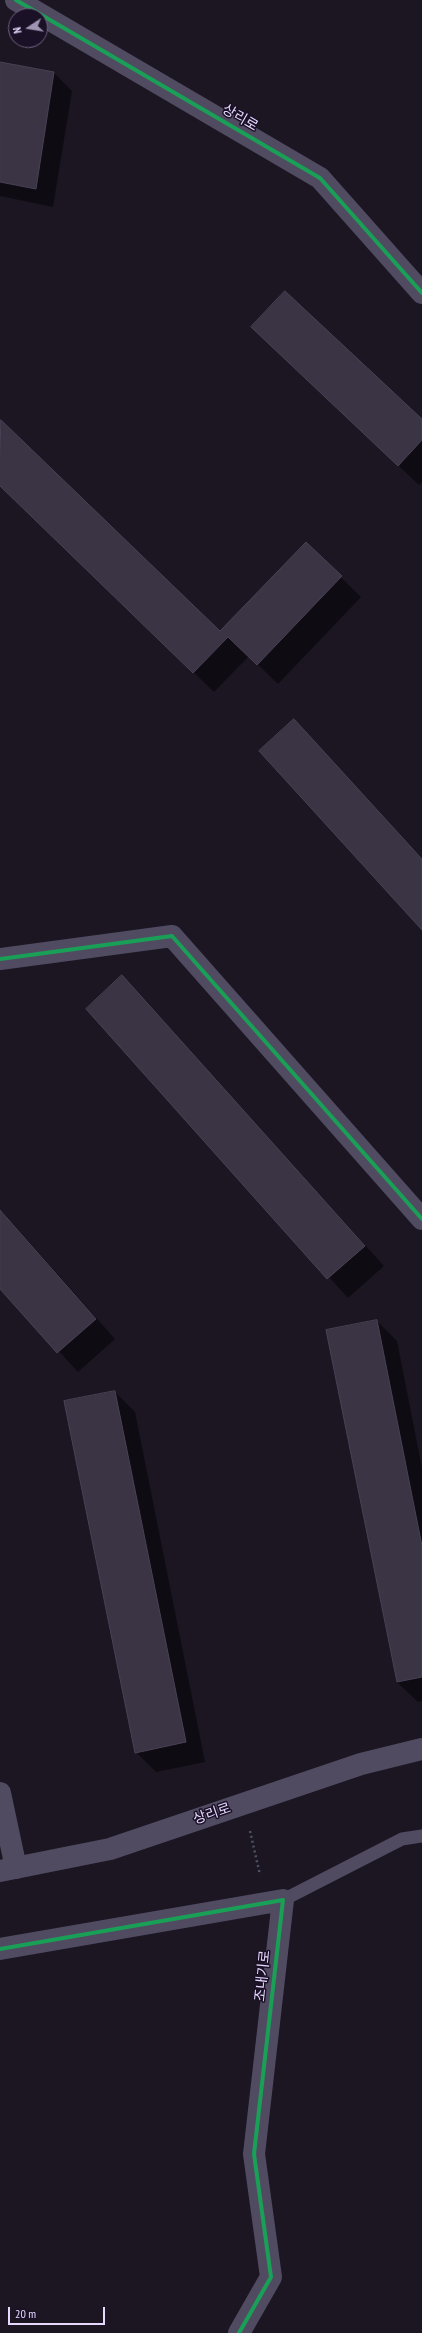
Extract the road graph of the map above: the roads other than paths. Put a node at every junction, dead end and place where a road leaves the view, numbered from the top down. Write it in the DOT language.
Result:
graph roads {
  1 [pos="16,0"];
  2 [pos="422,293"];
  3 [pos="0,959"];
  4 [pos="422,1219"];
  5 [pos="422,1748"];
  6 [pos="0,1793"];
  7 [pos="422,1836"];
  8 [pos="8,1869"];
  9 [pos="275,1901"];
  10 [pos="0,1949"];
  11 [pos="239,2333"];
  1 -- 2 [label="street, 상리로"];
  3 -- 4 [label="street"];
  5 -- 8 [label="street, 상리로"];
  6 -- 8 [label="street"];
  7 -- 9 [label="lane"];
  9 -- 10 [label="street"];
  9 -- 11 [label="street, 조내기로"];
}
